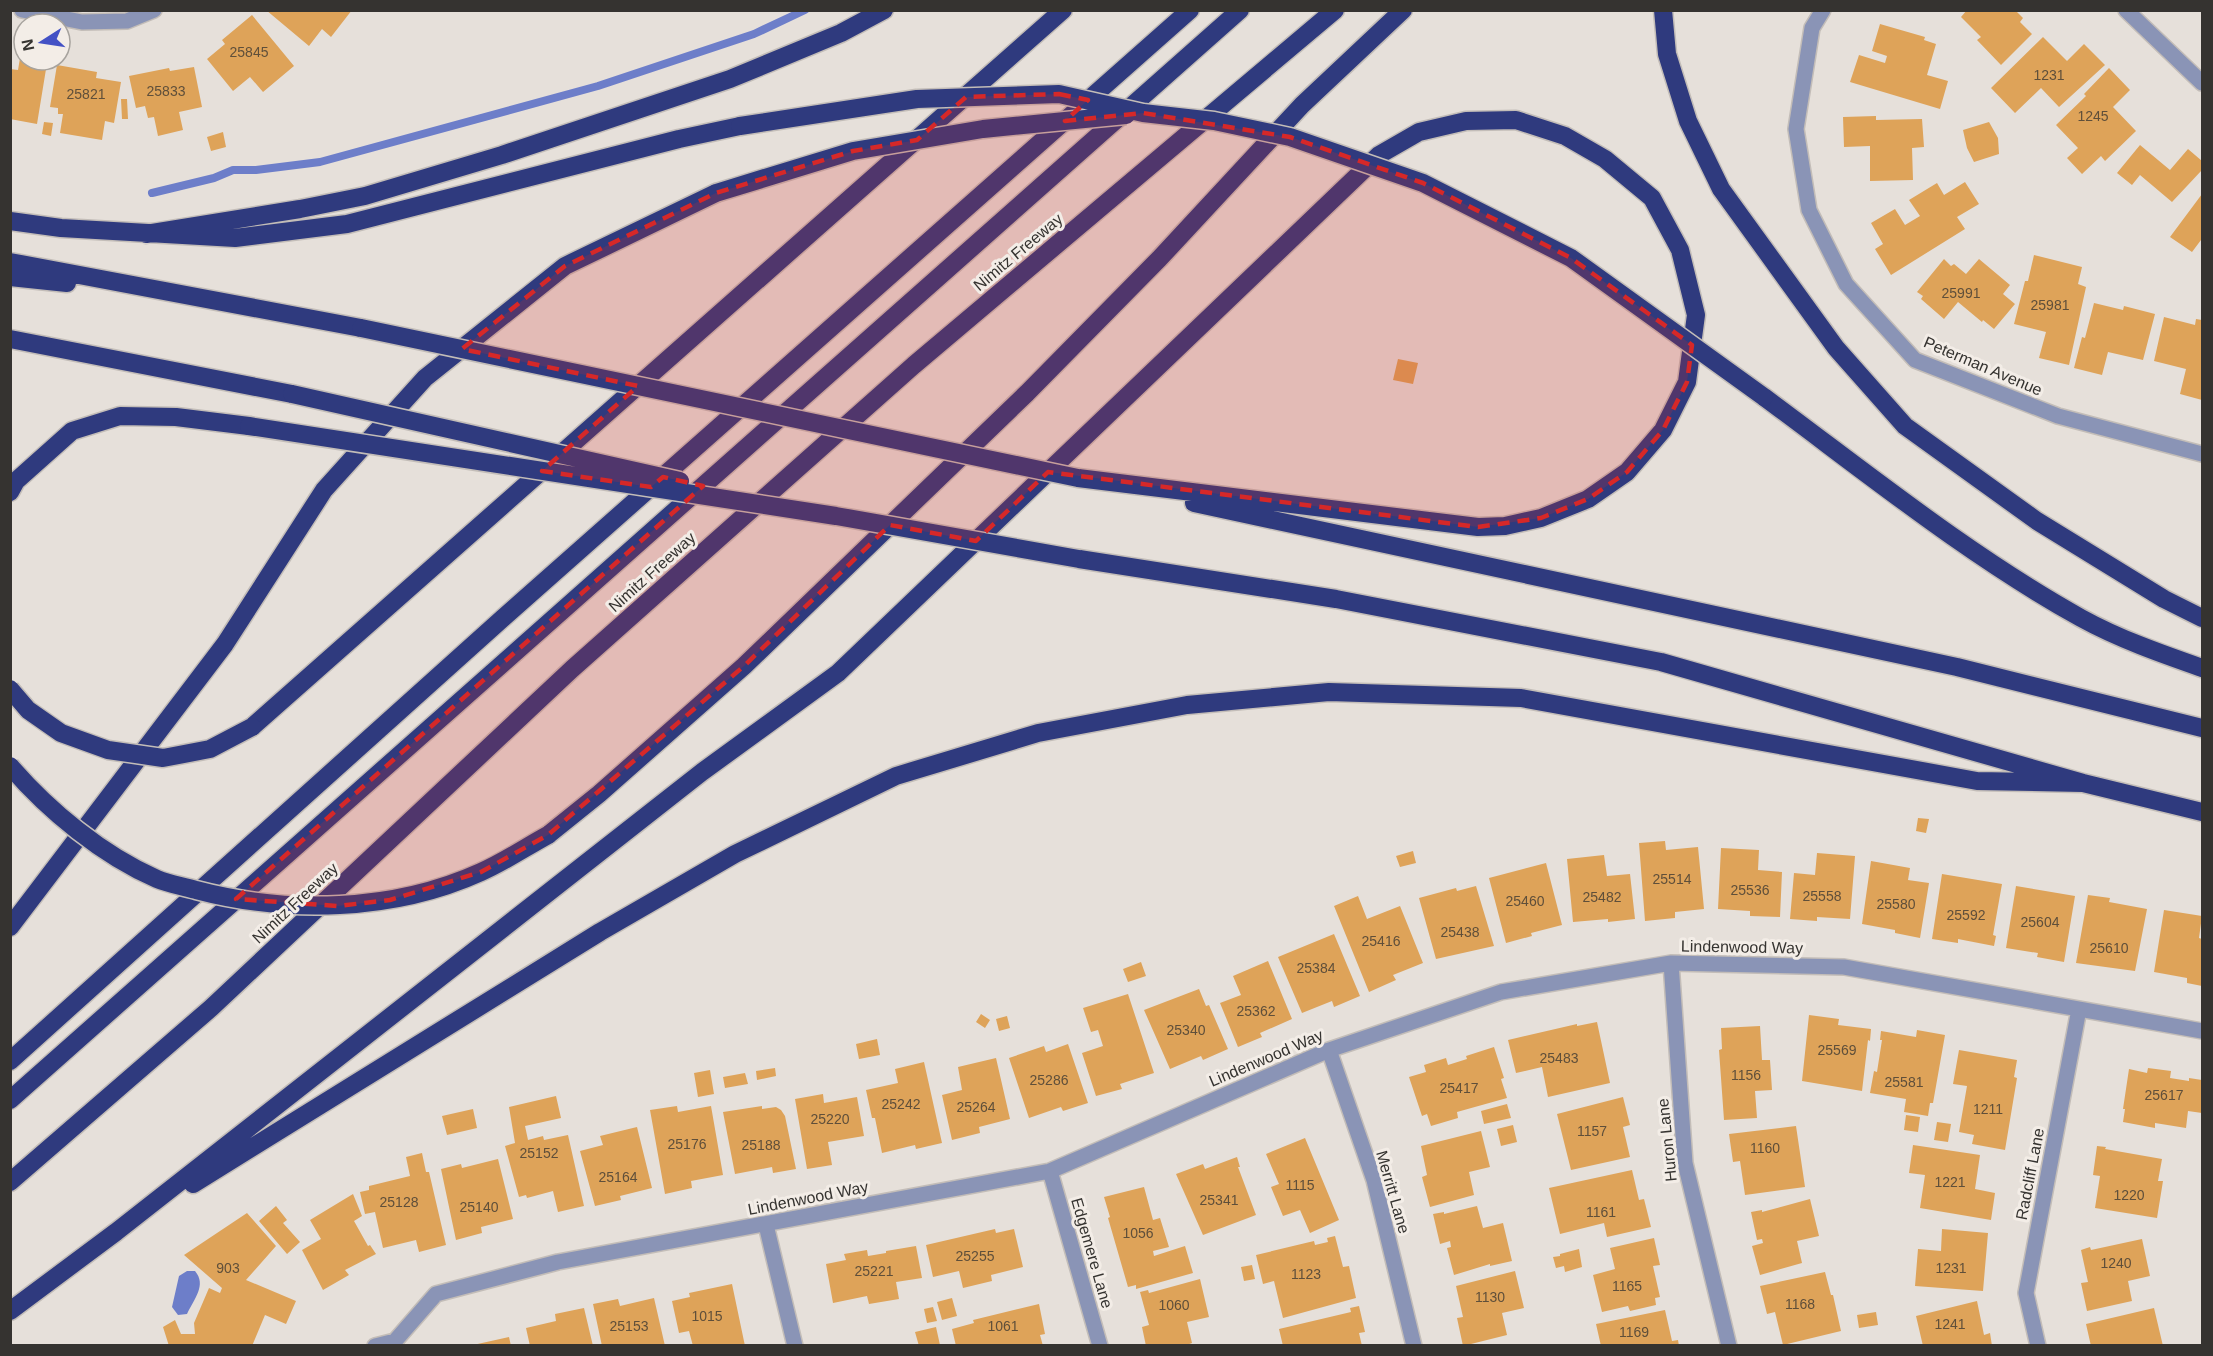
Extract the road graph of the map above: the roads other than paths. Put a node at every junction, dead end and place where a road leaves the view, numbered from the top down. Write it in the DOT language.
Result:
graph roads {
  1 [pos="22,10"];
  2 [pos="154,10"];
  3 [pos="884,10"];
  4 [pos="1064,10"];
  5 [pos="1190,10"];
  6 [pos="1240,10"];
  7 [pos="1335,10"];
  8 [pos="1403,10"];
  9 [pos="1664,10"];
  10 [pos="1822,10"];
  11 [pos="2126,10"];
  12 [pos="2202,83"];
  13 [pos="1143,113"];
  14 [pos="10,221"];
  15 [pos="146,234"];
  16 [pos="10,262"];
  17 [pos="10,277"];
  18 [pos="191,296"];
  19 [pos="10,339"];
  20 [pos="2202,454"];
  21 [pos="1078,478"];
  22 [pos="10,492"];
  23 [pos="836,516"];
  24 [pos="2202,618"];
  25 [pos="2202,669"];
  26 [pos="10,689"];
  27 [pos="2202,728"];
  28 [pos="10,766"];
  29 [pos="2083,783"];
  30 [pos="2202,812"];
  31 [pos="10,927"];
  32 [pos="1671,963"];
  33 [pos="2079,1009"];
  34 [pos="2202,1031"];
  35 [pos="1329,1050"];
  36 [pos="10,1061"];
  37 [pos="10,1100"];
  38 [pos="1050,1171"];
  39 [pos="10,1182"];
  40 [pos="766,1225"];
  41 [pos="116,1232"];
  42 [pos="10,1311"];
  43 [pos="396,1343"];
  44 [pos="375,1346"];
  45 [pos="795,1346"];
  46 [pos="1100,1346"];
  47 [pos="1414,1346"];
  48 [pos="1729,1346"];
  49 [pos="2038,1346"];
  1 -- 2 [label="street"];
  3 -- 15 [label="highway"];
  4 -- 26 [label="highway, bridge"];
  5 -- 36 [label="highway"];
  6 -- 37 [label="highway"];
  7 -- 39 [label="highway, Nimitz Freeway"];
  8 -- 28 [label="highway, bridge"];
  9 -- 24 [label="highway"];
  10 -- 20 [label="street, Peterman Avenue"];
  11 -- 12 [label="street"];
  13 -- 15 [label="highway, bridge"];
  13 -- 25 [label="highway, bridge"];
  13 -- 31 [label="highway, bridge"];
  14 -- 15 [label="highway"];
  16 -- 18 [label="highway"];
  17 -- 18 [label="highway"];
  18 -- 21 [label="highway, bridge"];
  19 -- 23 [label="highway, bridge"];
  21 -- 27 [label="highway"];
  21 -- 41 [label="highway"];
  22 -- 23 [label="highway, bridge"];
  23 -- 29 [label="highway, bridge"];
  29 -- 30 [label="highway"];
  29 -- 41 [label="highway"];
  32 -- 33 [label="street, Lindenwood Way"];
  32 -- 35 [label="street, Lindenwood Way"];
  32 -- 48 [label="street, Huron Lane"];
  33 -- 34 [label="street, Lindenwood Way"];
  33 -- 49 [label="street, Radcliff Lane"];
  35 -- 38 [label="street, Lindenwood Way"];
  35 -- 47 [label="street, Merritt Lane"];
  38 -- 40 [label="street, Lindenwood Way"];
  38 -- 46 [label="street, Edgemere Lane"];
  40 -- 43 [label="street, Lindenwood Way"];
  40 -- 45 [label="street"];
  41 -- 42 [label="highway"];
  43 -- 44 [label="street, Lindenwood Way"];
}
